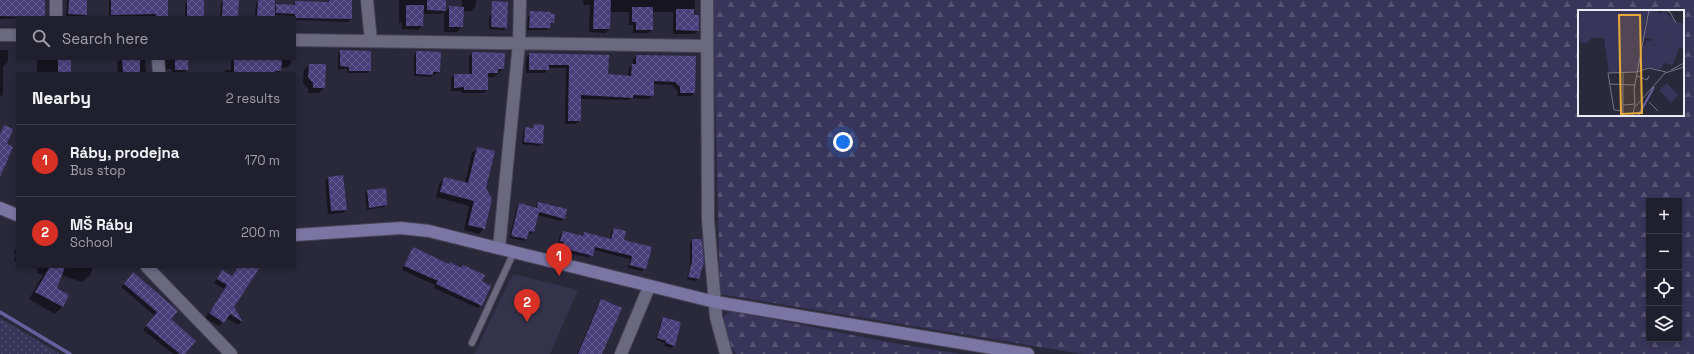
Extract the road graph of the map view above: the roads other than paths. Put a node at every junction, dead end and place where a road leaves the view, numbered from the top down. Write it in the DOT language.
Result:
graph roads {
  1 [pos="56,0"];
  2 [pos="368,0"];
  3 [pos="520,0"];
  4 [pos="707,0"];
  5 [pos="56,16"];
  6 [pos="0,35"];
  7 [pos="16,35"];
  8 [pos="296,40"];
  9 [pos="371,41"];
  10 [pos="519,43"];
  11 [pos="706,46"];
  12 [pos="158,60"];
  13 [pos="159,72"];
  14 [pos="0,208"];
  15 [pos="16,215"];
  16 [pos="296,235"];
  17 [pos="499,248"];
  18 [pos="514,252"];
  19 [pos="148,268"];
  20 [pos="649,287"];
  21 [pos="715,302"];
  22 [pos="472,343"];
  23 [pos="231,354"];
  24 [pos="621,354"];
  25 [pos="726,354"];
  26 [pos="1028,354"];
  1 -- 5 [label="street"];
  2 -- 9 [label="street"];
  3 -- 10 [label="street"];
  4 -- 11 [label="street"];
  6 -- 7 [label="street"];
  8 -- 9 [label="street"];
  9 -- 10 [label="street"];
  10 -- 11 [label="street"];
  10 -- 17 [label="street"];
  11 -- 21 [label="street"];
  12 -- 13 [label="street"];
  14 -- 15 [label="street"];
  16 -- 17 [label="street"];
  17 -- 18 [label="street"];
  18 -- 20 [label="street"];
  18 -- 22 [label="lane"];
  19 -- 23 [label="street"];
  20 -- 21 [label="street"];
  20 -- 24 [label="street"];
  21 -- 25 [label="street"];
  21 -- 26 [label="street"];
}
